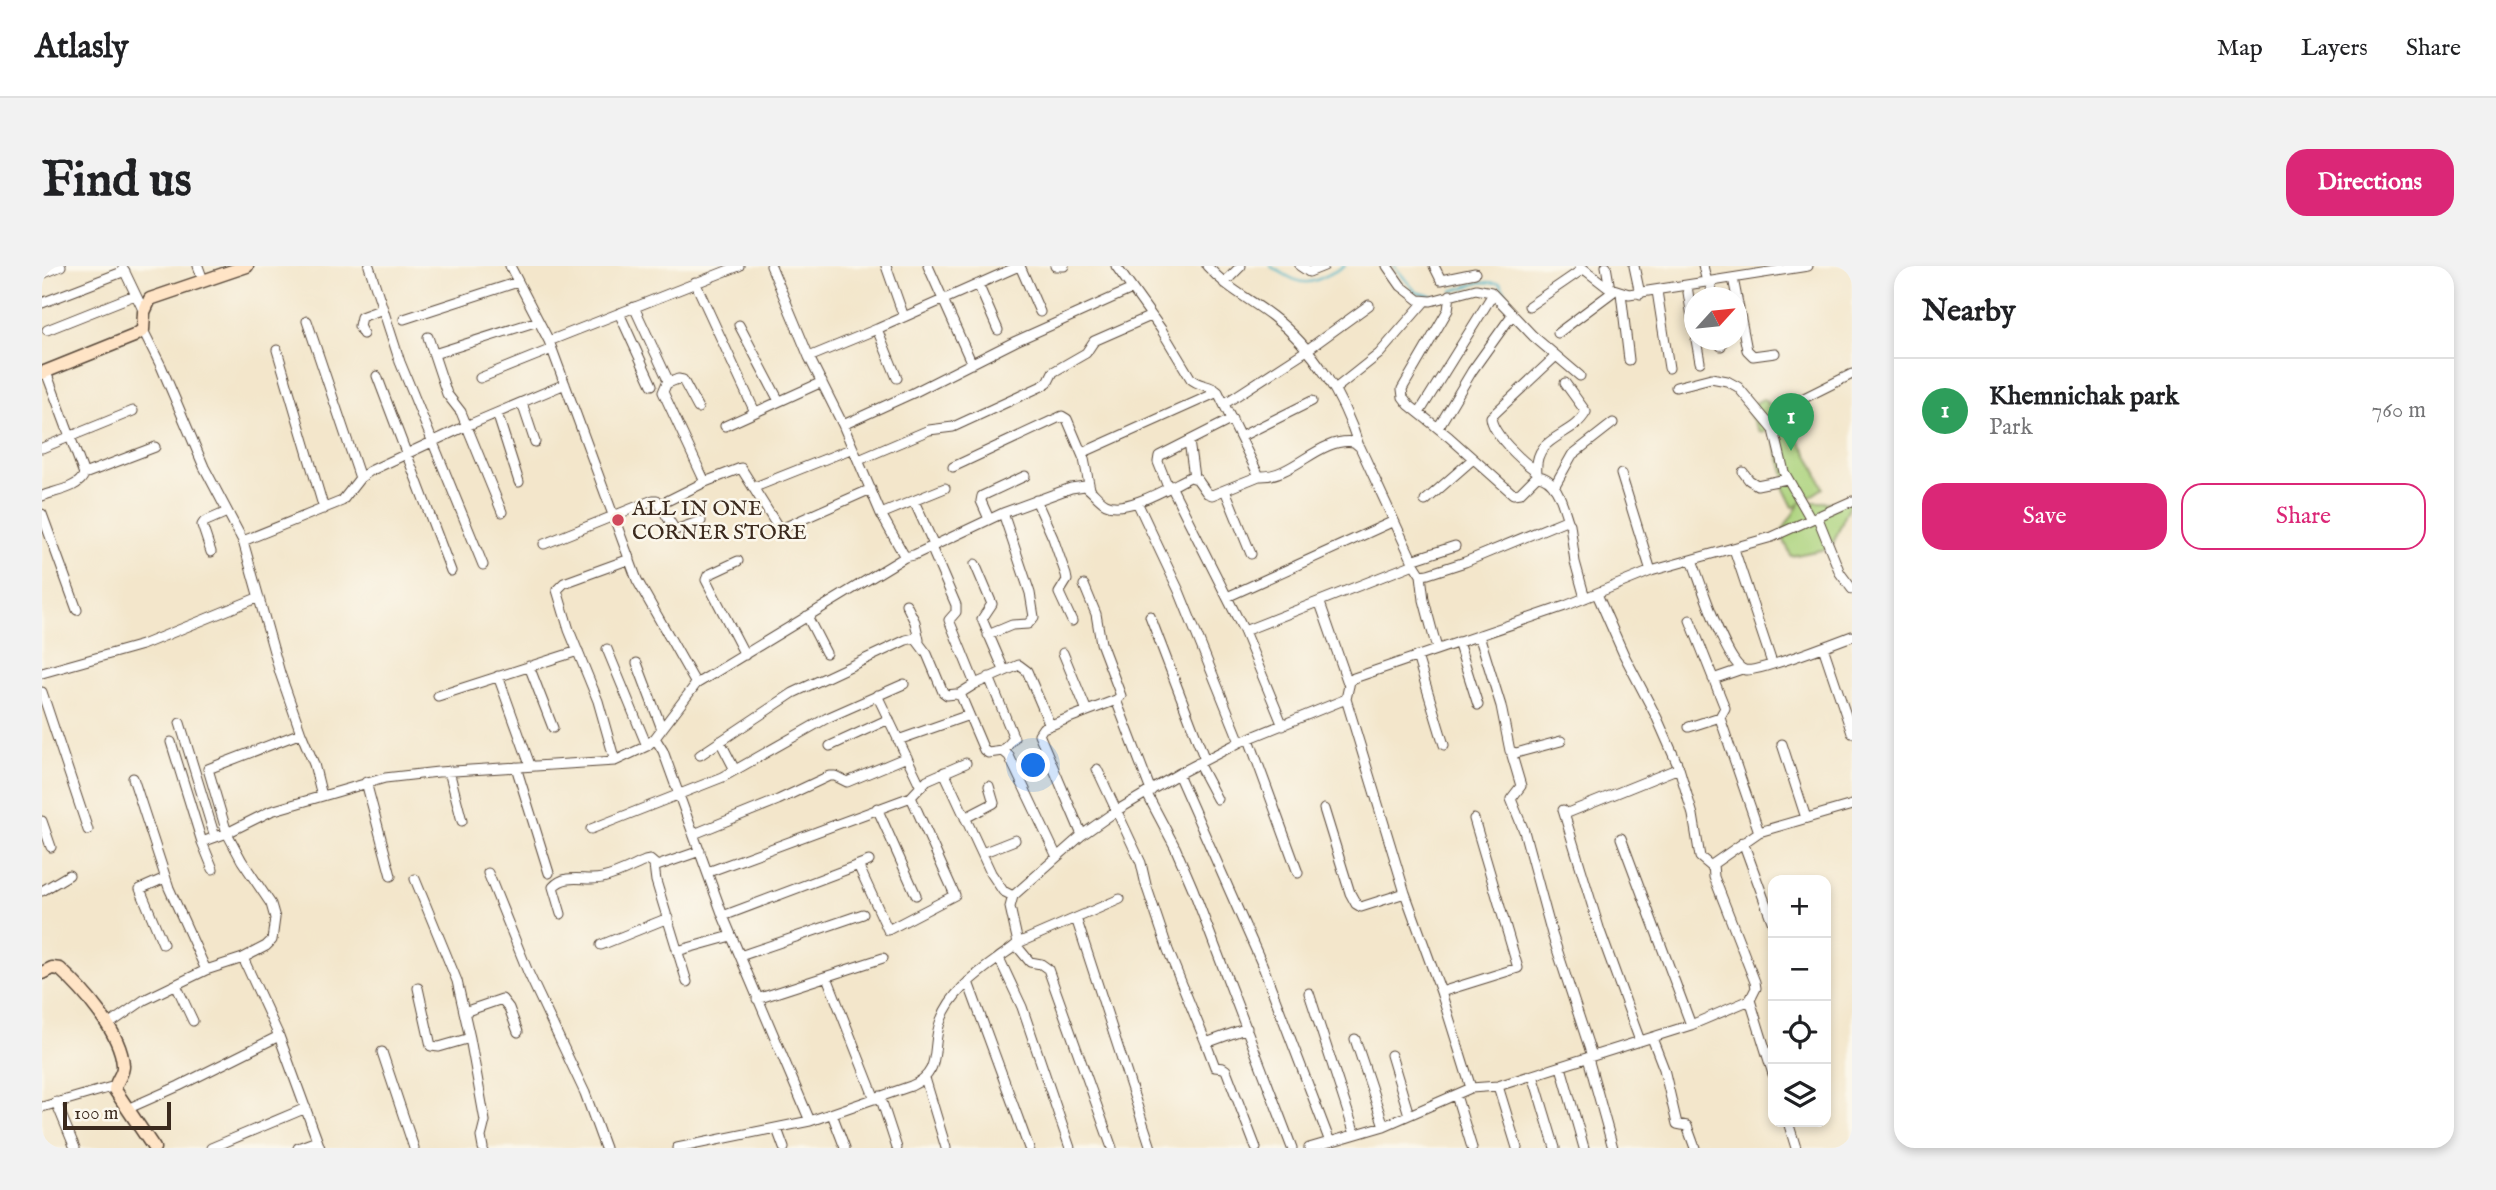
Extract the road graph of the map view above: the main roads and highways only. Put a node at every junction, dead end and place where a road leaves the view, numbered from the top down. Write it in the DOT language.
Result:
graph roads {
  1 [pos="247,266"];
  2 [pos="44,372"];
  3 [pos="42,973"];
  4 [pos="154,1148"];
  1 -- 2 [label="main road"];
  3 -- 4 [label="main road"];
}
